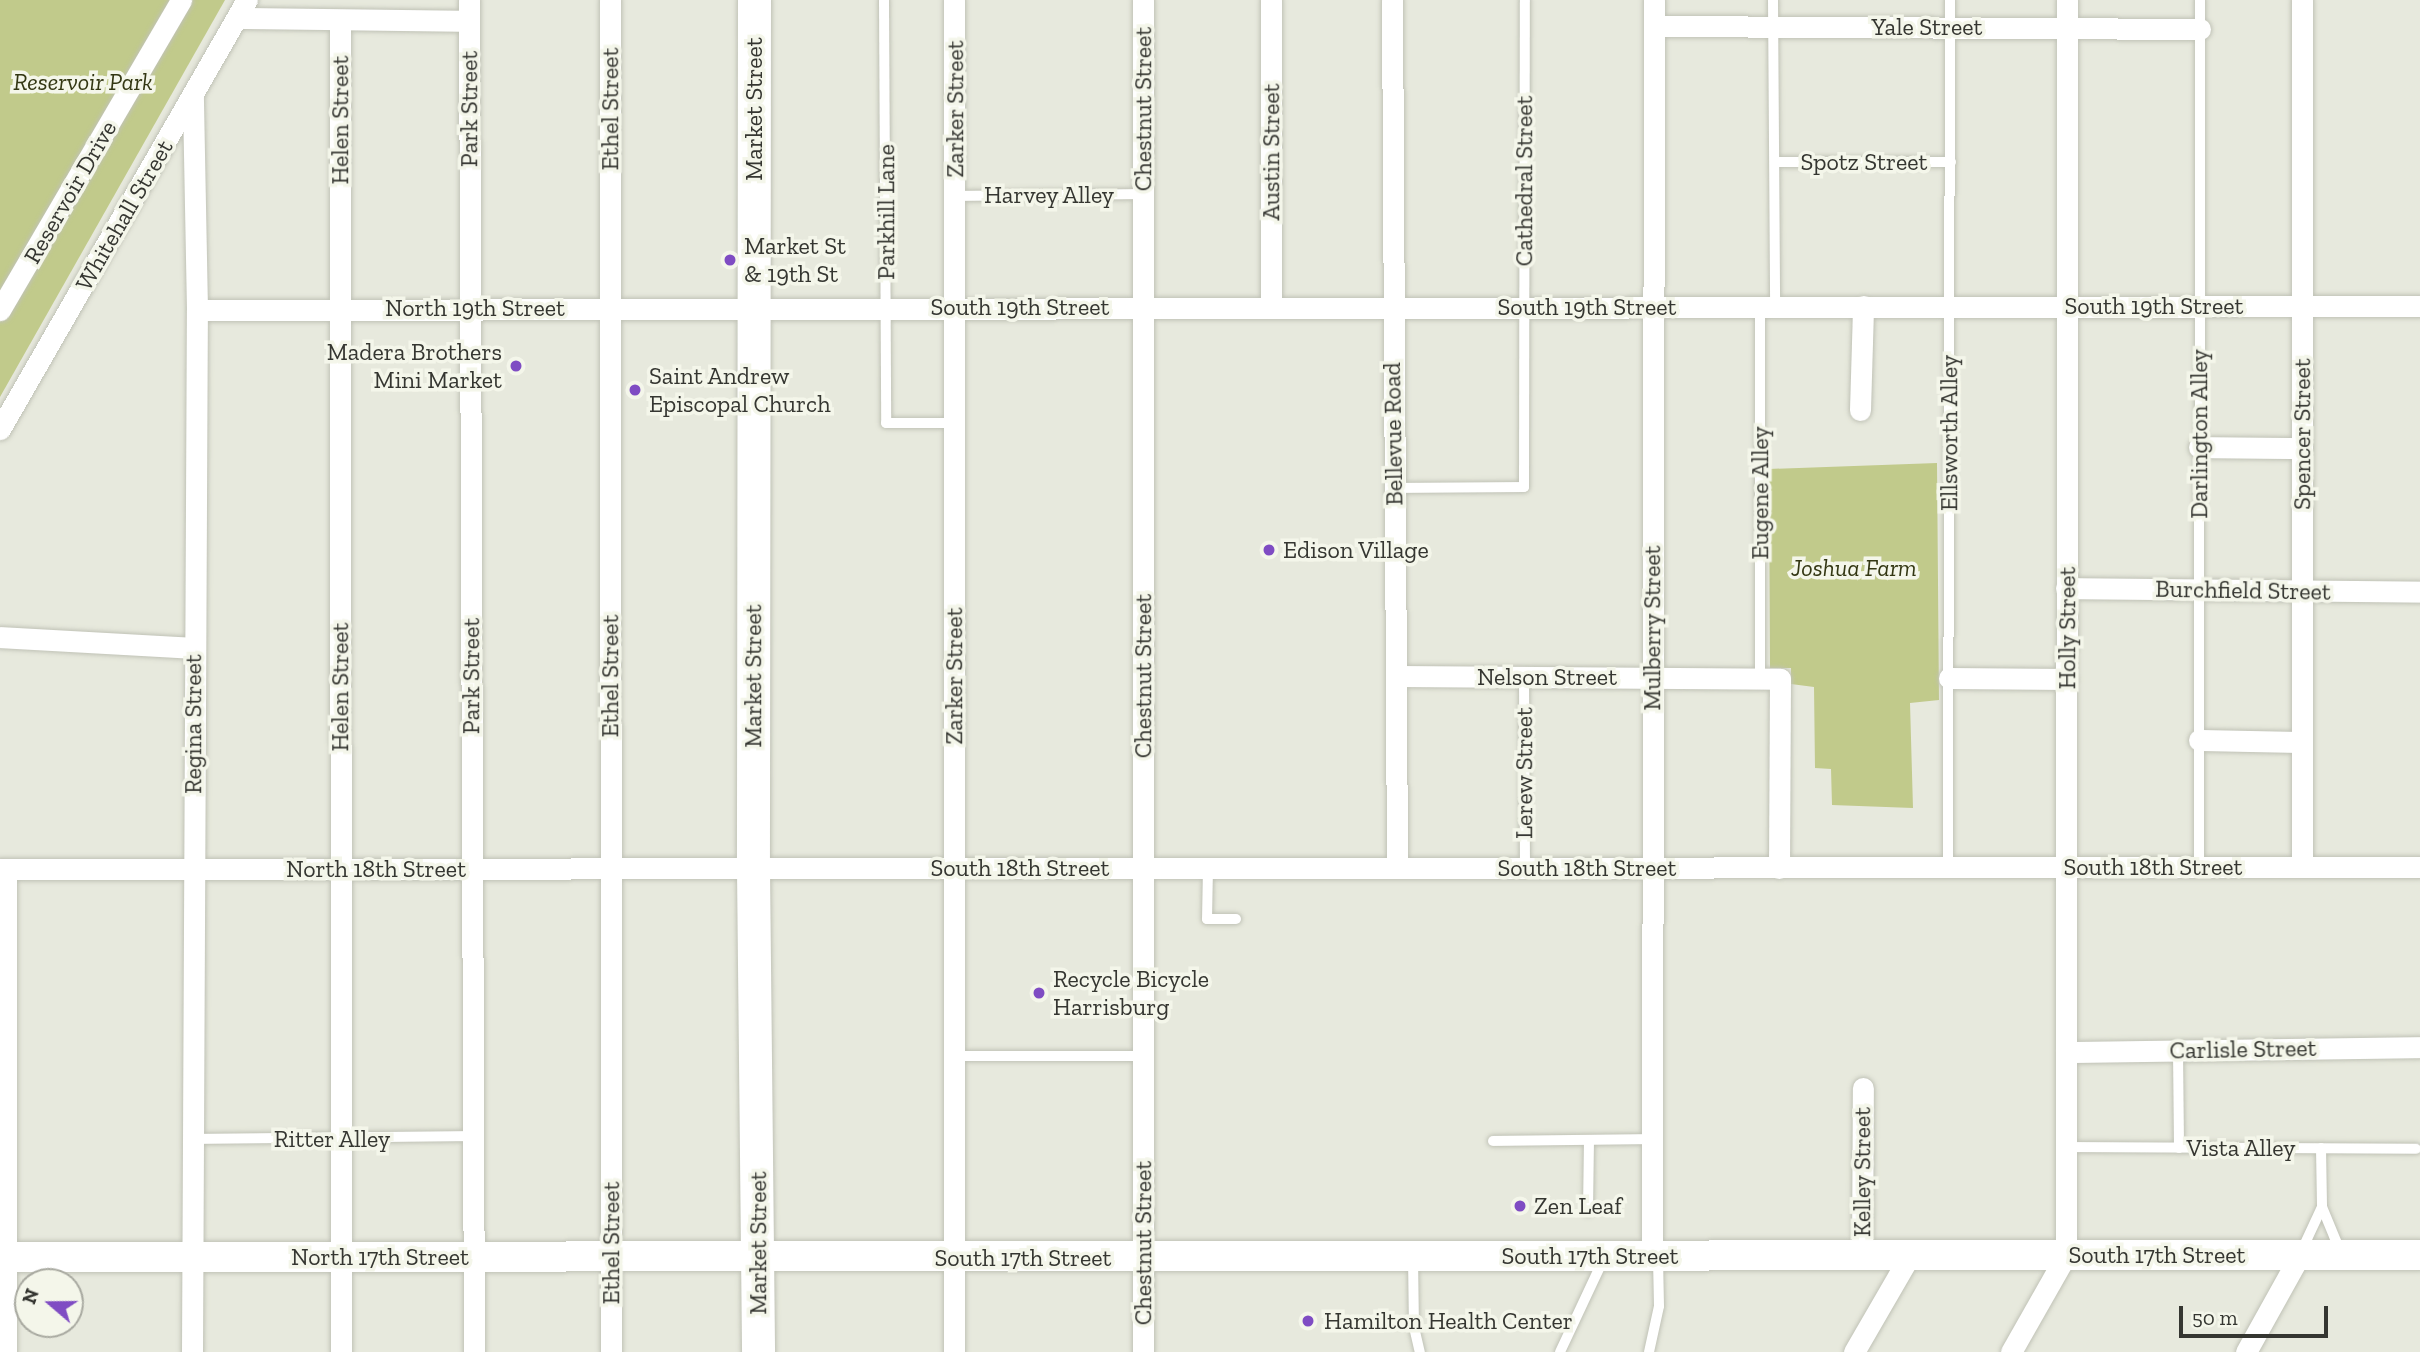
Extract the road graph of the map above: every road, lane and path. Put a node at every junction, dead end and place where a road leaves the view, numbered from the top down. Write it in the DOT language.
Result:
graph roads {
  1 [pos="181,0"];
  2 [pos="610,0"];
  3 [pos="754,0"];
  4 [pos="884,0"];
  5 [pos="954,0"];
  6 [pos="1143,0"];
  7 [pos="1271,0"];
  8 [pos="1392,0"];
  9 [pos="1525,0"];
  10 [pos="1654,0"];
  11 [pos="1773,0"];
  12 [pos="1950,0"];
  13 [pos="2067,0"];
  14 [pos="2200,0"];
  15 [pos="2302,0"];
  16 [pos="242,9"];
  17 [pos="469,11"];
  18 [pos="340,21"];
  19 [pos="1654,26"];
  20 [pos="1773,27"];
  21 [pos="1950,27"];
  22 [pos="2067,28"];
  23 [pos="2200,29"];
  24 [pos="193,96"];
  25 [pos="1777,162"];
  26 [pos="1951,162"];
  27 [pos="1143,194"];
  28 [pos="955,195"];
  29 [pos="1271,305"];
  30 [pos="1863,306"];
  31 [pos="1950,306"];
  32 [pos="2066,306"];
  33 [pos="2199,306"];
  34 [pos="2302,306"];
  35 [pos="2420,306"];
  36 [pos="754,307"];
  37 [pos="886,307"];
  38 [pos="954,307"];
  39 [pos="1143,307"];
  40 [pos="1391,307"];
  41 [pos="1524,307"];
  42 [pos="1653,307"];
  43 [pos="1768,307"];
  44 [pos="610,308"];
  45 [pos="339,309"];
  46 [pos="470,309"];
  47 [pos="0,310"];
  48 [pos="197,310"];
  49 [pos="1860,410"];
  50 [pos="954,423"];
  51 [pos="0,429"];
  52 [pos="2199,447"];
  53 [pos="2302,448"];
  54 [pos="1393,488"];
  55 [pos="2066,588"];
  56 [pos="2199,589"];
  57 [pos="2302,590"];
  58 [pos="2420,592"];
  59 [pos="0,637"];
  60 [pos="194,648"];
  61 [pos="1398,676"];
  62 [pos="1524,677"];
  63 [pos="1652,678"];
  64 [pos="1949,678"];
  65 [pos="2067,678"];
  66 [pos="1770,679"];
  67 [pos="2199,740"];
  68 [pos="2301,742"];
  69 [pos="1948,866"];
  70 [pos="2199,867"];
  71 [pos="2302,867"];
  72 [pos="2420,867"];
  73 [pos="954,868"];
  74 [pos="1143,868"];
  75 [pos="1208,868"];
  76 [pos="1397,868"];
  77 [pos="1525,868"];
  78 [pos="1652,868"];
  79 [pos="1779,868"];
  80 [pos="2066,868"];
  81 [pos="3,869"];
  82 [pos="193,869"];
  83 [pos="340,869"];
  84 [pos="472,869"];
  85 [pos="611,869"];
  86 [pos="753,869"];
  87 [pos="1236,919"];
  88 [pos="2420,1047"];
  89 [pos="2178,1050"];
  90 [pos="2066,1052"];
  91 [pos="954,1056"];
  92 [pos="1143,1056"];
  93 [pos="1863,1088"];
  94 [pos="473,1136"];
  95 [pos="192,1139"];
  96 [pos="1652,1139"];
  97 [pos="341,1140"];
  98 [pos="1589,1140"];
  99 [pos="1493,1141"];
  100 [pos="2066,1147"];
  101 [pos="2179,1148"];
  102 [pos="2321,1148"];
  103 [pos="2416,1149"];
  104 [pos="2322,1207"];
  105 [pos="1588,1211"];
  106 [pos="2066,1255"];
  107 [pos="2300,1255"];
  108 [pos="2343,1255"];
  109 [pos="2420,1255"];
  110 [pos="1605,1256"];
  111 [pos="1655,1256"];
  112 [pos="4,1257"];
  113 [pos="193,1257"];
  114 [pos="341,1257"];
  115 [pos="474,1257"];
  116 [pos="611,1257"];
  117 [pos="759,1257"];
  118 [pos="1143,1257"];
  119 [pos="1413,1257"];
  120 [pos="1862,1257"];
  121 [pos="1909,1257"];
  122 [pos="954,1258"];
  123 [pos="6,1352"];
  124 [pos="192,1352"];
  125 [pos="341,1352"];
  126 [pos="474,1352"];
  127 [pos="611,1352"];
  128 [pos="758,1352"];
  129 [pos="954,1352"];
  130 [pos="1143,1352"];
  131 [pos="1419,1352"];
  132 [pos="1560,1352"];
  133 [pos="1649,1352"];
  134 [pos="1854,1352"];
  135 [pos="2011,1352"];
  136 [pos="2246,1352"];
  1 -- 47 [label="street, Reservoir Drive"];
  2 -- 44 [label="street, Ethel Street"];
  3 -- 36 [label="main road, Market Street"];
  4 -- 37 [label="lane, Parkhill Lane"];
  5 -- 28 [label="street, Zarker Street"];
  6 -- 27 [label="street, Chestnut Street"];
  7 -- 29 [label="street, Austin Street"];
  8 -- 40 [label="street, Bellevue Road"];
  9 -- 41 [label="lane, Cathedral Street"];
  10 -- 19 [label="street, Mulberry Street"];
  11 -- 20 [label="lane, Eugene Alley"];
  12 -- 21 [label="lane, Ellsworth Alley"];
  13 -- 22 [label="street, Holly Street"];
  14 -- 23 [label="lane, Darlington Alley"];
  15 -- 34 [label="street, Spencer Street"];
  16 -- 18 [label="street"];
  16 -- 24 [label="street, Whitehall Street"];
  17 -- 18 [label="street"];
  17 -- 46 [label="street, Park Street"];
  18 -- 45 [label="street, Helen Street"];
  19 -- 20 [label="street, Yale Street"];
  19 -- 42 [label="street, Mulberry Street"];
  20 -- 21 [label="street, Yale Street"];
  20 -- 25 [label="lane, Eugene Alley"];
  21 -- 22 [label="street, Yale Street"];
  21 -- 26 [label="lane, Ellsworth Alley"];
  22 -- 23 [label="street, Yale Street"];
  22 -- 32 [label="street, Holly Street"];
  23 -- 33 [label="lane, Darlington Alley"];
  24 -- 48 [label="street, Regina Street"];
  24 -- 51 [label="street, Whitehall Street"];
  25 -- 26 [label="lane, Spotz Street"];
  25 -- 43 [label="lane, Eugene Alley"];
  26 -- 31 [label="lane, Ellsworth Alley"];
  27 -- 28 [label="lane, Harvey Alley"];
  27 -- 39 [label="street, Chestnut Street"];
  28 -- 38 [label="street, Zarker Street"];
  29 -- 39 [label="street, South 19th Street"];
  29 -- 40 [label="street, South 19th Street"];
  30 -- 31 [label="street, South 19th Street"];
  30 -- 43 [label="street, South 19th Street"];
  30 -- 49 [label="street"];
  31 -- 32 [label="street, South 19th Street"];
  31 -- 64 [label="lane, Ellsworth Alley"];
  32 -- 33 [label="street, South 19th Street"];
  32 -- 55 [label="street, Holly Street"];
  33 -- 34 [label="street, South 19th Street"];
  33 -- 52 [label="lane, Darlington Alley"];
  34 -- 35 [label="street, South 19th Street"];
  34 -- 53 [label="street, Spencer Street"];
  36 -- 37 [label="street, South 19th Street"];
  36 -- 44 [label="street, North 19th Street"];
  36 -- 86 [label="main road, Market Street"];
  37 -- 38 [label="street, South 19th Street"];
  37 -- 50 [label="lane, Parkhill Lane"];
  38 -- 39 [label="street, South 19th Street"];
  38 -- 50 [label="street, Zarker Street"];
  39 -- 74 [label="street, Chestnut Street"];
  40 -- 41 [label="street, South 19th Street"];
  40 -- 54 [label="street, Bellevue Road"];
  41 -- 42 [label="street, South 19th Street"];
  41 -- 54 [label="lane, Cathedral Street"];
  42 -- 43 [label="street, South 19th Street"];
  42 -- 63 [label="street, Mulberry Street"];
  43 -- 66 [label="lane, Eugene Alley"];
  44 -- 46 [label="street, North 19th Street"];
  44 -- 85 [label="street, Ethel Street"];
  45 -- 46 [label="street, North 19th Street"];
  45 -- 48 [label="street, North 19th Street"];
  45 -- 83 [label="street, Helen Street"];
  46 -- 84 [label="street, Park Street"];
  48 -- 60 [label="street, Regina Street"];
  50 -- 73 [label="street, Zarker Street"];
  52 -- 53 [label="street"];
  52 -- 56 [label="lane, Darlington Alley"];
  53 -- 57 [label="street, Spencer Street"];
  54 -- 61 [label="street, Bellevue Road"];
  55 -- 56 [label="street, Burchfield Street"];
  55 -- 65 [label="street, Holly Street"];
  56 -- 57 [label="street, Burchfield Street"];
  56 -- 67 [label="lane, Darlington Alley"];
  57 -- 58 [label="street, Burchfield Street"];
  57 -- 68 [label="street, Spencer Street"];
  59 -- 60 [label="street"];
  60 -- 82 [label="street, Regina Street"];
  61 -- 62 [label="street, Nelson Street"];
  61 -- 76 [label="street, Bellevue Road"];
  62 -- 63 [label="street, Nelson Street"];
  62 -- 77 [label="lane, Lerew Street"];
  63 -- 66 [label="street, Nelson Street"];
  63 -- 78 [label="street, Mulberry Street"];
  64 -- 65 [label="street"];
  64 -- 69 [label="lane, Ellsworth Alley"];
  65 -- 80 [label="street, Holly Street"];
  66 -- 79 [label="street, Eugene Alley"];
  67 -- 68 [label="street"];
  67 -- 70 [label="lane, Darlington Alley"];
  68 -- 71 [label="street, Spencer Street"];
  69 -- 79 [label="street, South 18th Street"];
  69 -- 80 [label="street, South 18th Street"];
  70 -- 71 [label="street, South 18th Street"];
  70 -- 80 [label="street, South 18th Street"];
  71 -- 72 [label="street, South 18th Street"];
  73 -- 74 [label="street, South 18th Street"];
  73 -- 86 [label="street, South 18th Street"];
  73 -- 91 [label="street, Zarker Street"];
  74 -- 75 [label="street, South 18th Street"];
  74 -- 92 [label="street, Chestnut Street"];
  75 -- 76 [label="street, South 18th Street"];
  75 -- 87 [label="lane"];
  76 -- 77 [label="street, South 18th Street"];
  77 -- 78 [label="street, South 18th Street"];
  78 -- 79 [label="street, South 18th Street"];
  78 -- 96 [label="street, Mulberry Street"];
  80 -- 90 [label="street, Holly Street"];
  81 -- 82 [label="street, North 18th Street"];
  81 -- 112 [label="street"];
  82 -- 83 [label="street, North 18th Street"];
  82 -- 95 [label="street, Regina Street"];
  83 -- 84 [label="street, North 18th Street"];
  83 -- 97 [label="street, Helen Street"];
  84 -- 85 [label="street, North 18th Street"];
  84 -- 94 [label="street, Park Street"];
  85 -- 86 [label="street, North 18th Street"];
  85 -- 116 [label="street, Ethel Street"];
  86 -- 117 [label="main road, Market Street"];
  88 -- 89 [label="street, Carlisle Street"];
  89 -- 90 [label="street, Carlisle Street"];
  89 -- 101 [label="lane"];
  90 -- 100 [label="street, Holly Street"];
  91 -- 92 [label="lane"];
  91 -- 122 [label="street, Zarker Street"];
  92 -- 118 [label="street, Chestnut Street"];
  93 -- 120 [label="street, Kelley Street"];
  94 -- 97 [label="lane, Ritter Alley"];
  94 -- 115 [label="street, Park Street"];
  95 -- 97 [label="lane, Ritter Alley"];
  95 -- 113 [label="street, Regina Street"];
  96 -- 98 [label="lane"];
  96 -- 111 [label="street, Mulberry Street"];
  97 -- 114 [label="street, Helen Street"];
  98 -- 99 [label="lane"];
  98 -- 105 [label="lane"];
  100 -- 101 [label="lane, Vista Alley"];
  100 -- 106 [label="street, Holly Street"];
  101 -- 102 [label="lane, Vista Alley"];
  102 -- 103 [label="lane, Vista Alley"];
  102 -- 104 [label="lane"];
  104 -- 107 [label="lane"];
  104 -- 108 [label="lane"];
  106 -- 107 [label="main road, South 17th Street"];
  106 -- 121 [label="main road, South 17th Street"];
  106 -- 135 [label="street"];
  107 -- 108 [label="main road, South 17th Street"];
  107 -- 136 [label="street"];
  108 -- 109 [label="main road, South 17th Street"];
  110 -- 111 [label="main road, South 17th Street"];
  110 -- 119 [label="main road, South 17th Street"];
  110 -- 132 [label="lane"];
  111 -- 120 [label="main road, South 17th Street"];
  111 -- 133 [label="lane"];
  112 -- 113 [label="main road, North 17th Street"];
  112 -- 123 [label="street"];
  113 -- 114 [label="main road, North 17th Street"];
  113 -- 124 [label="street, Regina Street"];
  114 -- 115 [label="main road, North 17th Street"];
  114 -- 125 [label="street, Helen Street"];
  115 -- 116 [label="main road, North 17th Street"];
  115 -- 126 [label="street, Park Street"];
  116 -- 117 [label="main road, North 17th Street"];
  116 -- 127 [label="street, Ethel Street"];
  117 -- 122 [label="main road, South 17th Street"];
  117 -- 128 [label="main road, Market Street"];
  118 -- 119 [label="main road, South 17th Street"];
  118 -- 122 [label="main road, South 17th Street"];
  118 -- 130 [label="street, Chestnut Street"];
  119 -- 131 [label="lane"];
  120 -- 121 [label="main road, South 17th Street"];
  121 -- 134 [label="street"];
  122 -- 129 [label="street, Zarker Street"];
}
